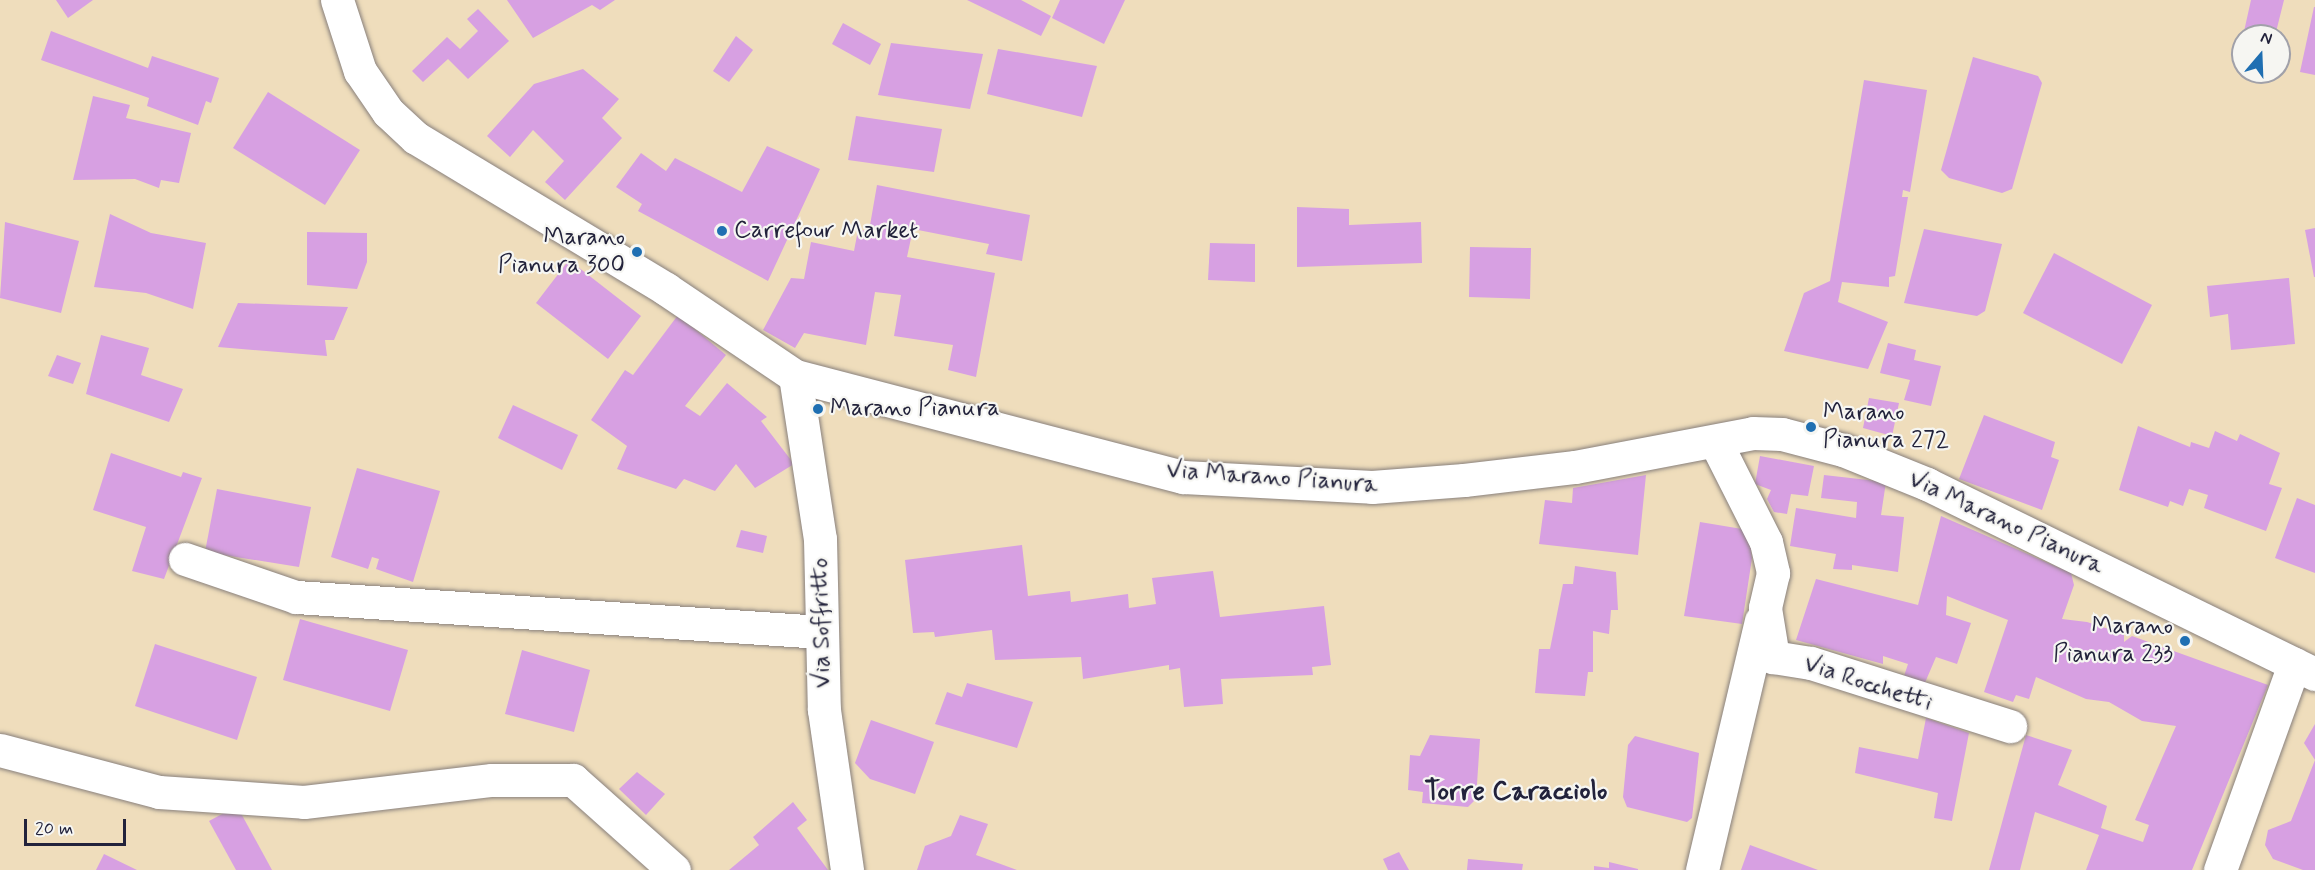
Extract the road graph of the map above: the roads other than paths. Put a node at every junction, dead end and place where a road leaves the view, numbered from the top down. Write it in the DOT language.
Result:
graph roads {
  1 [pos="336,0"];
  2 [pos="795,376"];
  3 [pos="1715,441"];
  4 [pos="185,559"];
  5 [pos="1765,608"];
  6 [pos="822,632"];
  7 [pos="2305,669"];
  8 [pos="2010,726"];
  9 [pos="0,750"];
  10 [pos="674,870"];
  11 [pos="847,870"];
  12 [pos="1702,870"];
  13 [pos="2220,870"];
  1 -- 2 [label="street, Via Marano Pianura"];
  2 -- 3 [label="street, Via Marano Pianura"];
  2 -- 6 [label="street, Via Soffritto"];
  3 -- 5 [label="street, Via Rocchetti"];
  3 -- 7 [label="street, Via Marano Pianura"];
  4 -- 6 [label="street"];
  5 -- 8 [label="street, Via Rocchetti"];
  5 -- 12 [label="street, Via Rocchetti"];
  6 -- 11 [label="street, Via Soffritto"];
  7 -- 13 [label="street"];
  9 -- 10 [label="street"];
}
